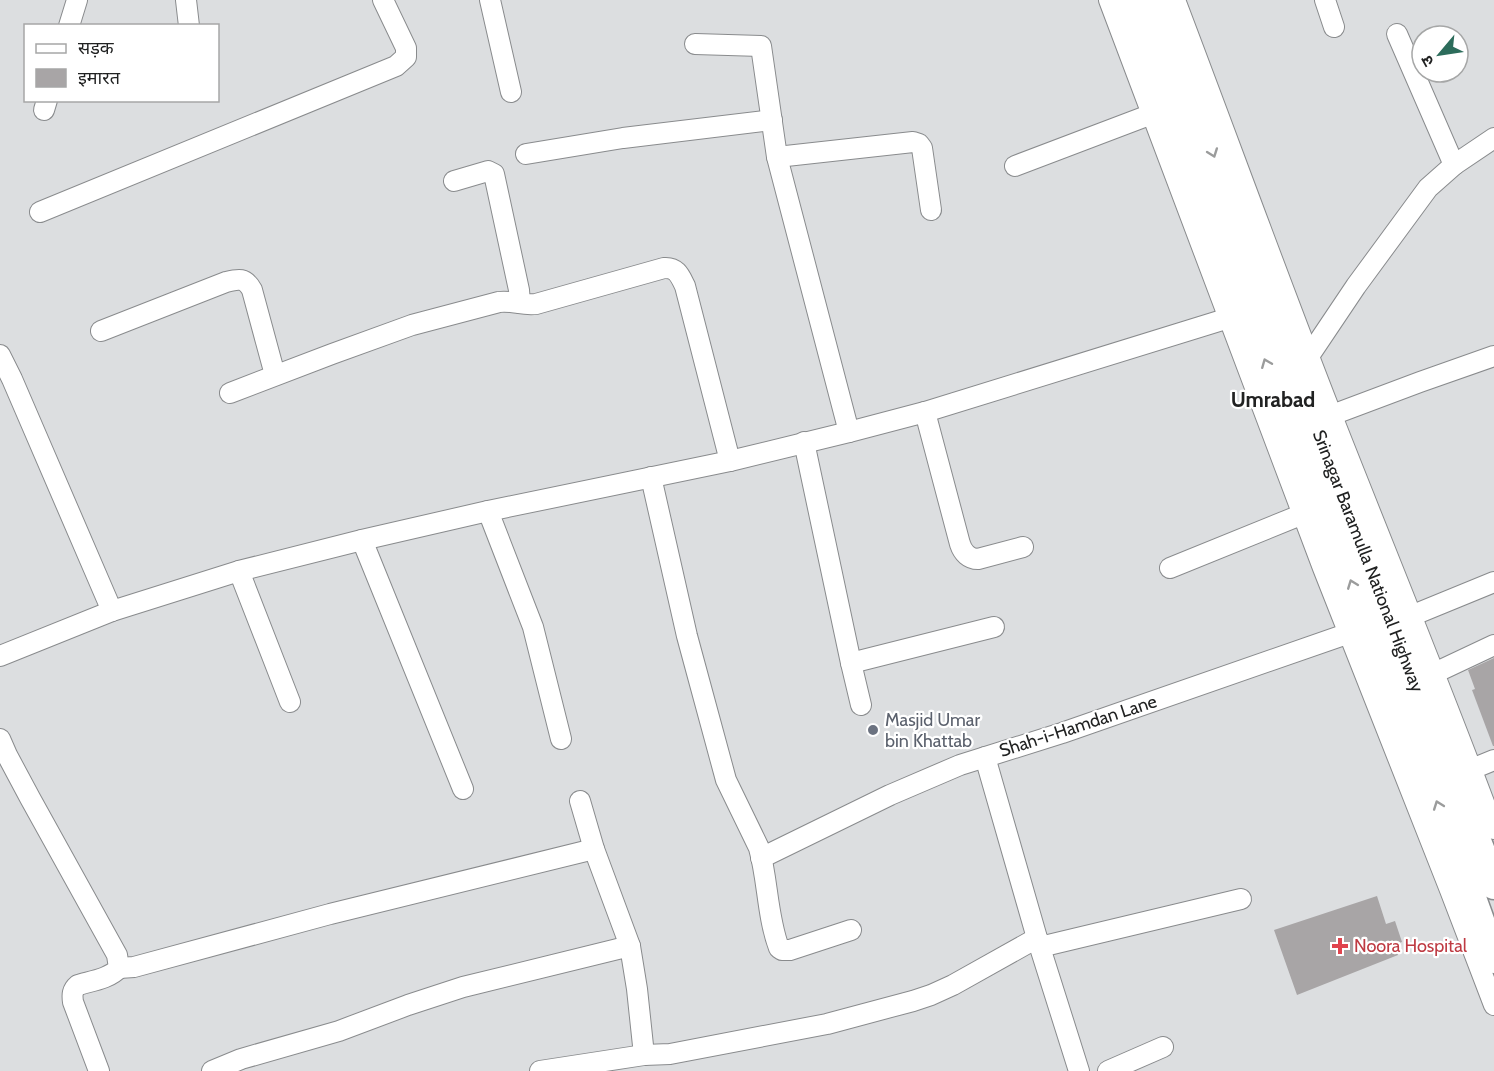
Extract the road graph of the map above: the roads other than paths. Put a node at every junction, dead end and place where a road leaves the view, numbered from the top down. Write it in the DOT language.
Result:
graph roads {
  1 [pos="77,0"];
  2 [pos="186,0"];
  3 [pos="383,0"];
  4 [pos="490,0"];
  5 [pos="1109,0"];
  6 [pos="1129,0"];
  7 [pos="1156,0"];
  8 [pos="1176,0"];
  9 [pos="1325,0"];
  10 [pos="70,24"];
  11 [pos="189,24"];
  12 [pos="1334,27"];
  13 [pos="1397,34"];
  14 [pos="695,44"];
  15 [pos="511,92"];
  16 [pos="1152,114"];
  17 [pos="1210,117"];
  18 [pos="772,120"];
  19 [pos="1494,138"];
  20 [pos="526,154"];
  21 [pos="777,158"];
  22 [pos="1454,165"];
  23 [pos="1015,166"];
  24 [pos="454,181"];
  25 [pos="931,210"];
  26 [pos="40,212"];
  27 [pos="520,303"];
  28 [pos="1237,316"];
  29 [pos="101,331"];
  30 [pos="0,355"];
  31 [pos="1309,356"];
  32 [pos="1494,356"];
  33 [pos="275,375"];
  34 [pos="230,393"];
  35 [pos="925,412"];
  36 [pos="1332,415"];
  37 [pos="849,432"];
  38 [pos="804,442"];
  39 [pos="730,461"];
  40 [pos="651,477"];
  41 [pos="488,511"];
  42 [pos="1303,514"];
  43 [pos="362,540"];
  44 [pos="1023,547"];
  45 [pos="1170,568"];
  46 [pos="239,571"];
  47 [pos="1494,582"];
  48 [pos="112,611"];
  49 [pos="1411,616"];
  50 [pos="994,627"];
  51 [pos="1359,630"];
  52 [pos="1494,645"];
  53 [pos="0,656"];
  54 [pos="851,663"];
  55 [pos="1425,677"];
  56 [pos="290,702"];
  57 [pos="861,705"];
  58 [pos="1447,733"];
  59 [pos="0,739"];
  60 [pos="561,739"];
  61 [pos="985,757"];
  62 [pos="1494,760"];
  63 [pos="1472,770"];
  64 [pos="463,789"];
  65 [pos="580,801"];
  66 [pos="1494,829"];
  67 [pos="594,849"];
  68 [pos="761,858"];
  69 [pos="1494,885"];
  70 [pos="1241,899"];
  71 [pos="1473,926"];
  72 [pos="851,930"];
  73 [pos="1039,943"];
  74 [pos="630,946"];
  75 [pos="1494,959"];
  76 [pos="119,968"];
  77 [pos="1494,1005"];
  78 [pos="1162,1047"];
  79 [pos="644,1055"];
  80 [pos="263,1063"];
  81 [pos="671,1063"];
  82 [pos="99,1071"];
  83 [pos="212,1071"];
  84 [pos="540,1071"];
  85 [pos="1079,1071"];
  86 [pos="1108,1071"];
  1 -- 10 [label="street"];
  2 -- 11 [label="street"];
  3 -- 26 [label="street"];
  4 -- 15 [label="street"];
  5 -- 16 [label="street"];
  6 -- 28 [label="highway"];
  7 -- 17 [label="highway, Srinagar Baramulla National Highway"];
  8 -- 17 [label="street"];
  9 -- 12 [label="street"];
  13 -- 22 [label="street"];
  14 -- 18 [label="street"];
  16 -- 23 [label="street"];
  16 -- 28 [label="street"];
  17 -- 31 [label="street"];
  17 -- 55 [label="highway, Srinagar Baramulla National Highway, one-way"];
  18 -- 20 [label="street"];
  18 -- 21 [label="street"];
  19 -- 22 [label="street"];
  21 -- 25 [label="street"];
  21 -- 37 [label="street"];
  22 -- 31 [label="street"];
  24 -- 27 [label="street"];
  27 -- 33 [label="street"];
  27 -- 39 [label="street"];
  28 -- 35 [label="street"];
  28 -- 42 [label="street"];
  51 -- 28 [label="highway, one-way"];
  29 -- 33 [label="street"];
  30 -- 48 [label="street"];
  31 -- 36 [label="street"];
  32 -- 36 [label="street"];
  33 -- 34 [label="street"];
  35 -- 37 [label="street"];
  35 -- 44 [label="street"];
  36 -- 49 [label="street"];
  37 -- 38 [label="street"];
  38 -- 39 [label="street"];
  38 -- 54 [label="street"];
  39 -- 40 [label="street"];
  40 -- 41 [label="street"];
  40 -- 68 [label="street"];
  41 -- 43 [label="street"];
  41 -- 60 [label="street"];
  42 -- 45 [label="street"];
  42 -- 51 [label="street"];
  43 -- 46 [label="street"];
  43 -- 64 [label="street"];
  46 -- 48 [label="street"];
  46 -- 56 [label="street"];
  47 -- 49 [label="street"];
  48 -- 53 [label="street"];
  49 -- 55 [label="street"];
  50 -- 54 [label="street"];
  51 -- 61 [label="street, Shah-i-Hamdan Lane"];
  51 -- 71 [label="highway"];
  52 -- 55 [label="street"];
  54 -- 57 [label="street"];
  55 -- 58 [label="highway, Srinagar Baramulla National Highway"];
  58 -- 63 [label="street"];
  58 -- 69 [label="highway, Srinagar Baramulla National Highway"];
  59 -- 76 [label="street"];
  61 -- 68 [label="street, Shah-i-Hamdan Lane"];
  61 -- 73 [label="street"];
  62 -- 63 [label="street"];
  63 -- 66 [label="street"];
  65 -- 67 [label="street"];
  67 -- 74 [label="street"];
  67 -- 76 [label="street"];
  68 -- 72 [label="street"];
  70 -- 73 [label="street"];
  71 -- 75 [label="highway"];
  71 -- 77 [label="street"];
  73 -- 81 [label="street"];
  73 -- 85 [label="street"];
  74 -- 79 [label="street"];
  74 -- 80 [label="street"];
  76 -- 82 [label="street"];
  78 -- 86 [label="street"];
  79 -- 81 [label="street"];
  79 -- 84 [label="street"];
  80 -- 83 [label="street"];
}
